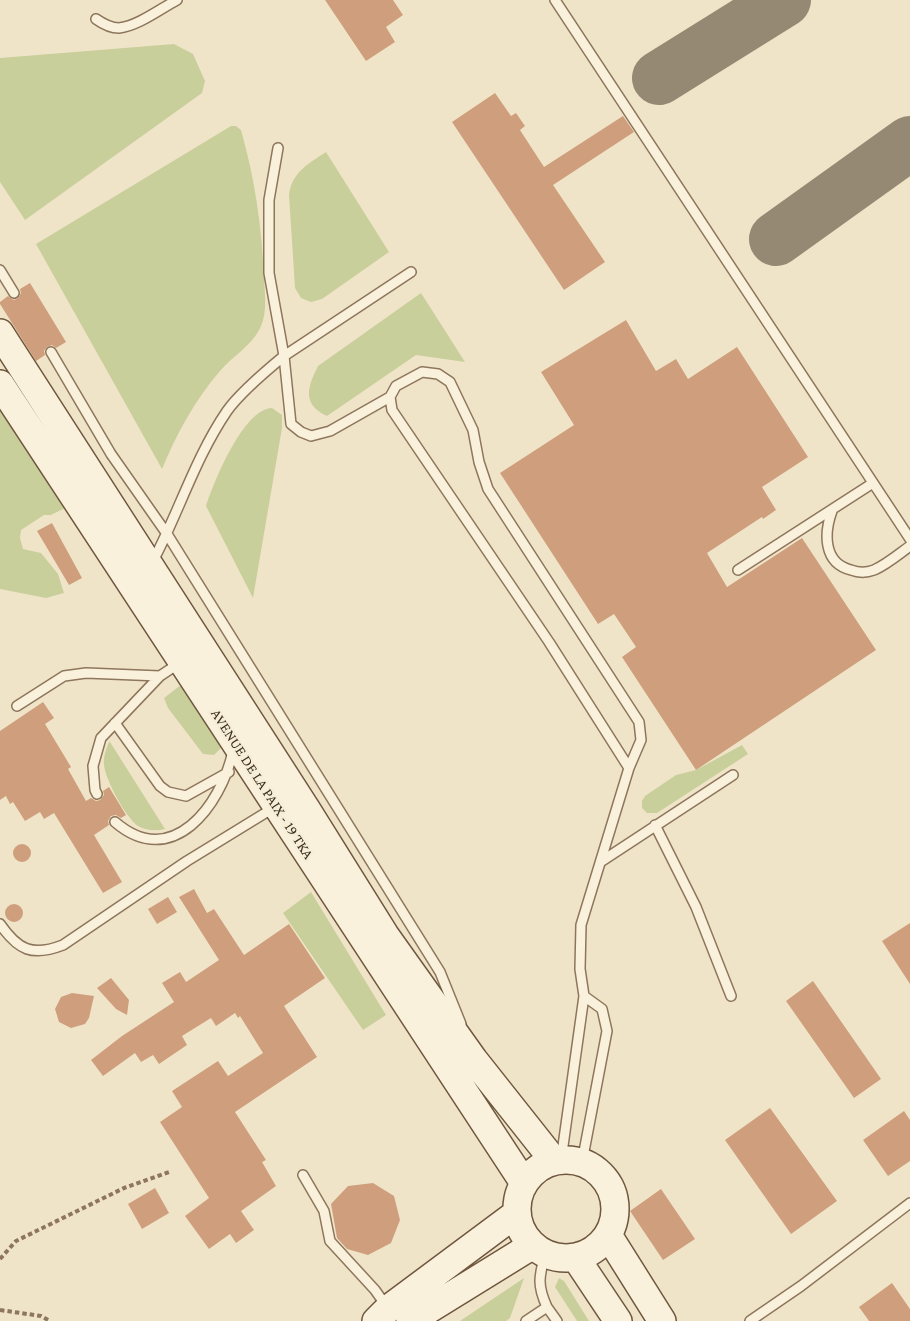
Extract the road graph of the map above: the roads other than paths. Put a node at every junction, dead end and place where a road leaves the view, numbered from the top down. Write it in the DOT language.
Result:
graph roads {
  1 [pos="177,0"];
  2 [pos="555,0"];
  3 [pos="96,20"];
  4 [pos="278,148"];
  5 [pos="0,270"];
  6 [pos="411,272"];
  7 [pos="14,293"];
  8 [pos="0,333"];
  9 [pos="51,352"];
  10 [pos="284,356"];
  11 [pos="0,384"];
  12 [pos="390,398"];
  13 [pos="873,483"];
  14 [pos="832,511"];
  15 [pos="168,534"];
  16 [pos="910,539"];
  17 [pos="910,546"];
  18 [pos="150,566"];
  19 [pos="738,570"];
  20 [pos="186,659"];
  21 [pos="16,706"];
  22 [pos="115,723"];
  23 [pos="235,743"];
  24 [pos="629,768"];
  25 [pos="229,772"];
  26 [pos="733,775"];
  27 [pos="97,794"];
  28 [pos="277,806"];
  29 [pos="115,822"];
  30 [pos="655,825"];
  31 [pos="602,861"];
  32 [pos="0,924"];
  33 [pos="584,996"];
  34 [pos="731,996"];
  35 [pos="474,1060"];
  36 [pos="566,1161"];
  37 [pos="303,1175"];
  38 [pos="524,1183"];
  39 [pos="910,1203"];
  40 [pos="517,1213"];
  41 [pos="608,1235"];
  42 [pos="539,1250"];
  43 [pos="576,1258"];
  44 [pos="547,1307"];
  45 [pos="391,1317"];
  46 [pos="526,1321"];
  47 [pos="557,1321"];
  48 [pos="618,1321"];
  49 [pos="662,1321"];
  50 [pos="750,1321"];
  1 -- 3 [label="lane"];
  2 -- 13 [label="lane"];
  4 -- 10 [label="lane"];
  5 -- 7 [label="lane"];
  6 -- 10 [label="lane"];
  8 -- 18 [label="main road"];
  9 -- 15 [label="lane"];
  10 -- 12 [label="lane"];
  10 -- 15 [label="lane"];
  11 -- 20 [label="main road, AVENUE DE LA PAIX - 19 TKA"];
  12 -- 24 [label="lane"];
  12 -- 24 [label="lane"];
  13 -- 14 [label="lane"];
  13 -- 16 [label="lane"];
  14 -- 17 [label="lane"];
  14 -- 19 [label="lane"];
  15 -- 18 [label="lane"];
  15 -- 35 [label="lane"];
  18 -- 20 [label="main road"];
  20 -- 21 [label="lane"];
  20 -- 22 [label="lane"];
  20 -- 23 [label="main road, AVENUE DE LA PAIX - 19 TKA"];
  20 -- 35 [label="main road"];
  22 -- 25 [label="lane"];
  22 -- 27 [label="lane"];
  23 -- 25 [label="lane"];
  23 -- 28 [label="main road, AVENUE DE LA PAIX - 19 TKA"];
  24 -- 31 [label="lane"];
  25 -- 29 [label="lane"];
  26 -- 30 [label="lane"];
  28 -- 32 [label="lane"];
  28 -- 38 [label="main road, AVENUE DE LA PAIX - 19 TKA"];
  30 -- 31 [label="lane"];
  30 -- 34 [label="lane"];
  31 -- 33 [label="lane"];
  33 -- 36 [label="lane"];
  33 -- 36 [label="lane"];
  35 -- 36 [label="main road"];
  36 -- 38 [label="main road"];
  36 -- 41 [label="main road"];
  37 -- 45 [label="lane"];
  38 -- 40 [label="main road"];
  39 -- 50 [label="lane"];
  40 -- 42 [label="main road"];
  40 -- 45 [label="main road"];
  41 -- 43 [label="main road"];
  41 -- 49 [label="main road"];
  42 -- 43 [label="main road"];
  42 -- 44 [label="lane"];
  42 -- 45 [label="main road"];
  43 -- 48 [label="main road"];
  44 -- 46 [label="lane"];
  44 -- 47 [label="lane"];
}
